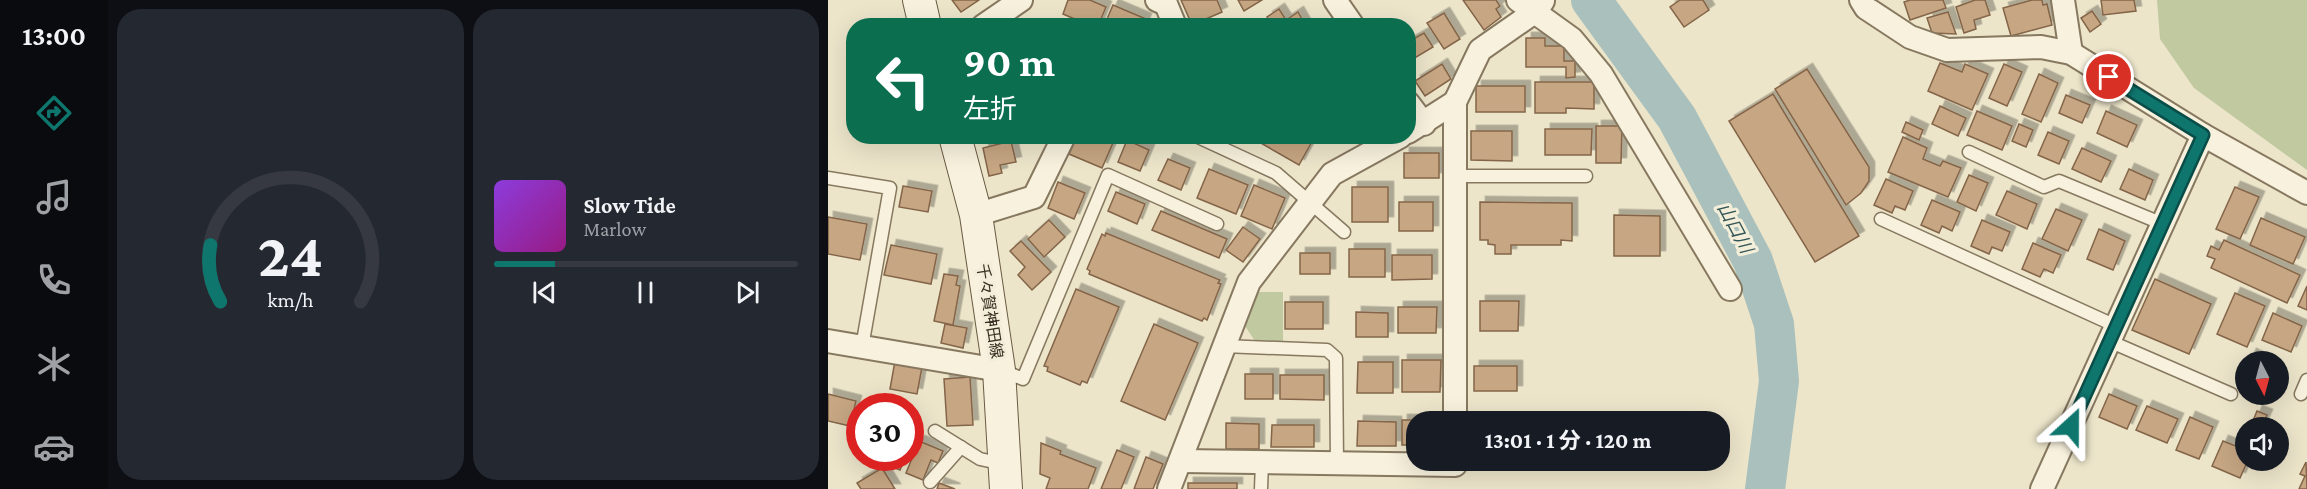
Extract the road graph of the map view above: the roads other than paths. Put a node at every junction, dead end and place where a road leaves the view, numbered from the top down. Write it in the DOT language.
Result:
graph roads {
  1 [pos="919,0"];
  2 [pos="1021,0"];
  3 [pos="1157,0"];
  4 [pos="1335,0"];
  5 [pos="1861,0"];
  6 [pos="2063,0"];
  7 [pos="1533,4"];
  8 [pos="923,18"];
  9 [pos="995,18"];
  10 [pos="1172,18"];
  11 [pos="1347,18"];
  12 [pos="2071,53"];
  13 [pos="1455,102"];
  14 [pos="1416,128"];
  15 [pos="2203,135"];
  16 [pos="957,144"];
  17 [pos="1060,144"];
  18 [pos="1213,144"];
  19 [pos="1386,144"];
  20 [pos="1969,152"];
  21 [pos="1455,176"];
  22 [pos="1586,176"];
  23 [pos="828,178"];
  24 [pos="2307,193"];
  25 [pos="1309,204"];
  26 [pos="976,215"];
  27 [pos="1881,219"];
  28 [pos="1217,224"];
  29 [pos="2163,224"];
  30 [pos="1344,232"];
  31 [pos="1730,289"];
  32 [pos="2113,333"];
  33 [pos="828,341"];
  34 [pos="1223,346"];
  35 [pos="862,347"];
  36 [pos="999,370"];
  37 [pos="2307,380"];
  38 [pos="2301,393"];
  39 [pos="2231,394"];
  40 [pos="1455,411"];
  41 [pos="935,431"];
  42 [pos="961,447"];
  43 [pos="1182,461"];
  44 [pos="1262,462"];
  45 [pos="1337,463"];
  46 [pos="1406,464"];
  47 [pos="1005,477"];
  48 [pos="930,482"];
  49 [pos="1169,489"];
  50 [pos="1261,489"];
  51 [pos="2042,489"];
  1 -- 8 [label="main road"];
  2 -- 9 [label="street"];
  3 -- 10 [label="street"];
  4 -- 11 [label="street"];
  5 -- 12 [label="street"];
  6 -- 12 [label="street"];
  7 -- 13 [label="street"];
  7 -- 31 [label="street"];
  12 -- 15 [label="street"];
  13 -- 14 [label="street"];
  13 -- 21 [label="street"];
  15 -- 24 [label="street"];
  15 -- 29 [label="street"];
  16 -- 26 [label="main road, 千々賀神田線"];
  17 -- 26 [label="street"];
  18 -- 25 [label="lane"];
  19 -- 25 [label="street"];
  20 -- 29 [label="lane"];
  21 -- 22 [label="lane"];
  21 -- 40 [label="street"];
  23 -- 35 [label="lane"];
  25 -- 30 [label="lane"];
  25 -- 34 [label="street"];
  26 -- 36 [label="main road, 千々賀神田線"];
  27 -- 32 [label="lane"];
  28 -- 36 [label="lane"];
  29 -- 32 [label="street"];
  32 -- 39 [label="lane"];
  32 -- 51 [label="street"];
  33 -- 35 [label="street"];
  34 -- 43 [label="street"];
  34 -- 45 [label="lane"];
  35 -- 36 [label="street"];
  36 -- 47 [label="main road, 千々賀神田線"];
  37 -- 38 [label="lane"];
  41 -- 42 [label="lane"];
  42 -- 47 [label="lane"];
  42 -- 48 [label="lane"];
  43 -- 44 [label="street"];
  43 -- 49 [label="street"];
  44 -- 45 [label="street"];
  44 -- 50 [label="lane"];
  45 -- 46 [label="street"];
}
